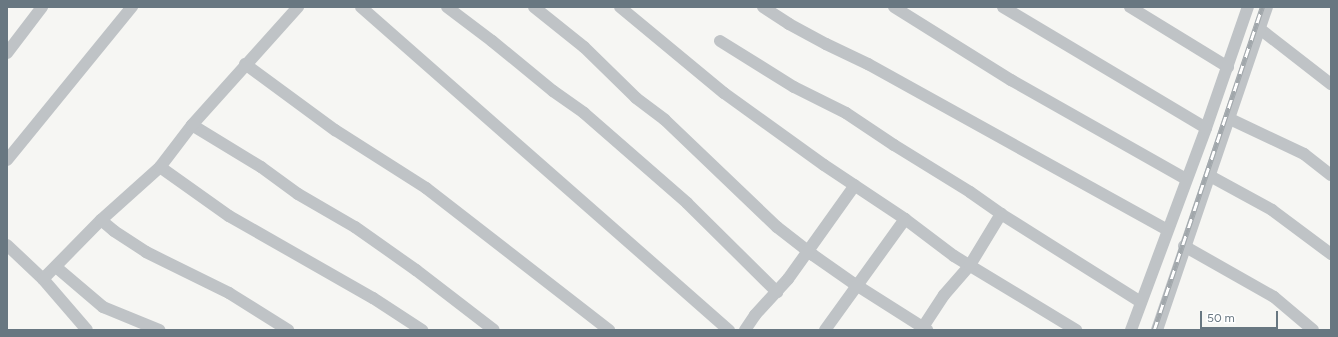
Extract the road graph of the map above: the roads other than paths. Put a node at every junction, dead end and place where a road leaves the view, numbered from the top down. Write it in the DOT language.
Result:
graph roads {
  1 [pos="42,7"];
  2 [pos="132,7"];
  3 [pos="298,7"];
  4 [pos="362,7"];
  5 [pos="446,7"];
  6 [pos="534,7"];
  7 [pos="620,7"];
  8 [pos="763,7"];
  9 [pos="894,7"];
  10 [pos="1003,7"];
  11 [pos="1130,7"];
  12 [pos="1248,7"];
  13 [pos="1267,7"];
  14 [pos="1260,29"];
  15 [pos="720,41"];
  16 [pos="7,52"];
  17 [pos="246,64"];
  18 [pos="1228,67"];
  19 [pos="1331,84"];
  20 [pos="1230,119"];
  21 [pos="192,125"];
  22 [pos="1206,128"];
  23 [pos="7,160"];
  24 [pos="160,167"];
  25 [pos="1331,175"];
  26 [pos="1210,176"];
  27 [pos="1186,179"];
  28 [pos="856,185"];
  29 [pos="1001,214"];
  30 [pos="905,218"];
  31 [pos="101,220"];
  32 [pos="1167,230"];
  33 [pos="7,244"];
  34 [pos="1184,246"];
  35 [pos="807,250"];
  36 [pos="1331,254"];
  37 [pos="970,265"];
  38 [pos="56,266"];
  39 [pos="43,279"];
  40 [pos="857,285"];
  41 [pos="777,292"];
  42 [pos="1141,302"];
  43 [pos="1162,328"];
  44 [pos="924,329"];
  45 [pos="87,330"];
  46 [pos="160,330"];
  47 [pos="288,330"];
  48 [pos="422,330"];
  49 [pos="494,330"];
  50 [pos="609,330"];
  51 [pos="729,330"];
  52 [pos="745,330"];
  53 [pos="825,330"];
  54 [pos="1076,330"];
  55 [pos="1131,330"];
  56 [pos="1313,330"];
  1 -- 16 [label="street"];
  2 -- 23 [label="street"];
  3 -- 17 [label="street"];
  4 -- 51 [label="street"];
  5 -- 41 [label="street"];
  6 -- 35 [label="street"];
  7 -- 28 [label="street"];
  8 -- 32 [label="street"];
  9 -- 27 [label="street"];
  10 -- 22 [label="street"];
  11 -- 18 [label="street"];
  12 -- 18 [label="street"];
  13 -- 14 [label="street"];
  14 -- 19 [label="street"];
  14 -- 20 [label="street"];
  15 -- 29 [label="street"];
  17 -- 21 [label="street"];
  17 -- 50 [label="street"];
  18 -- 22 [label="street"];
  20 -- 25 [label="street"];
  20 -- 26 [label="street"];
  21 -- 24 [label="street"];
  21 -- 49 [label="street"];
  22 -- 27 [label="street"];
  24 -- 31 [label="street"];
  24 -- 48 [label="street"];
  26 -- 34 [label="street"];
  26 -- 36 [label="street"];
  27 -- 32 [label="street"];
  28 -- 30 [label="street"];
  28 -- 35 [label="street"];
  29 -- 37 [label="street"];
  29 -- 42 [label="street"];
  30 -- 37 [label="street"];
  30 -- 40 [label="street"];
  31 -- 38 [label="street"];
  31 -- 47 [label="street"];
  32 -- 42 [label="street"];
  33 -- 39 [label="street"];
  34 -- 43 [label="street"];
  34 -- 56 [label="street"];
  35 -- 40 [label="street"];
  35 -- 41 [label="street"];
  37 -- 44 [label="street"];
  37 -- 54 [label="street"];
  38 -- 39 [label="street"];
  38 -- 46 [label="street"];
  39 -- 45 [label="street"];
  40 -- 44 [label="street"];
  40 -- 53 [label="street"];
  41 -- 52 [label="street"];
  42 -- 55 [label="street"];
}
